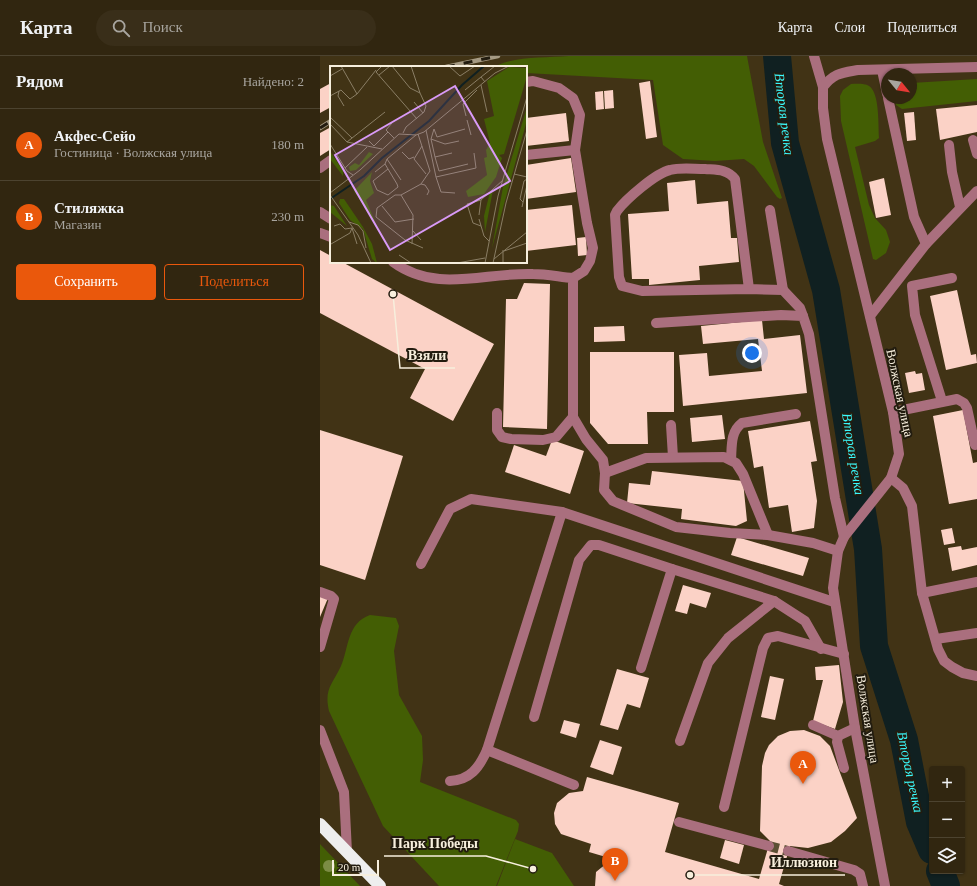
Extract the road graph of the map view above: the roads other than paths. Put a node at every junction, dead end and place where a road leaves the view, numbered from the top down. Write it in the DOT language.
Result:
graph roads {
  1 [pos="814,56"];
  2 [pos="977,67"];
  3 [pos="917,69"];
  4 [pos="881,70"];
  5 [pos="527,82"];
  6 [pos="823,87"];
  7 [pos="889,104"];
  8 [pos="973,140"];
  9 [pos="949,145"];
  10 [pos="575,150"];
  11 [pos="977,154"];
  12 [pos="527,155"];
  13 [pos="330,161"];
  14 [pos="320,168"];
  15 [pos="977,191"];
  16 [pos="960,207"];
  17 [pos="770,210"];
  18 [pos="320,212"];
  19 [pos="330,218"];
  20 [pos="320,233"];
  21 [pos="330,237"];
  22 [pos="926,244"];
  23 [pos="395,263"];
  24 [pos="415,263"];
  25 [pos="412,272"];
  26 [pos="903,272"];
  27 [pos="573,278"];
  28 [pos="952,278"];
  29 [pos="912,286"];
  30 [pos="749,289"];
  31 [pos="783,290"];
  32 [pos="803,316"];
  33 [pos="870,316"];
  34 [pos="656,323"];
  35 [pos="942,401"];
  36 [pos="893,412"];
  37 [pos="497,413"];
  38 [pos="796,414"];
  39 [pos="573,417"];
  40 [pos="671,424"];
  41 [pos="975,446"];
  42 [pos="673,457"];
  43 [pos="731,460"];
  44 [pos="605,473"];
  45 [pos="891,478"];
  46 [pos="562,512"];
  47 [pos="768,535"];
  48 [pos="844,537"];
  49 [pos="838,551"];
  50 [pos="421,564"];
  51 [pos="672,569"];
  52 [pos="977,582"];
  53 [pos="320,592"];
  54 [pos="922,593"];
  55 [pos="774,601"];
  56 [pos="834,602"];
  57 [pos="977,633"];
  58 [pos="936,639"];
  59 [pos="320,647"];
  60 [pos="821,649"];
  61 [pos="844,654"];
  62 [pos="641,668"];
  63 [pos="977,676"];
  64 [pos="534,717"];
  65 [pos="813,725"];
  66 [pos="855,728"];
  67 [pos="320,730"];
  68 [pos="838,736"];
  69 [pos="680,741"];
  70 [pos="487,750"];
  71 [pos="844,768"];
  72 [pos="450,781"];
  73 [pos="574,785"];
  74 [pos="724,807"];
  75 [pos="679,822"];
  76 [pos="320,824"];
  77 [pos="768,846"];
  78 [pos="788,851"];
  79 [pos="348,852"];
  80 [pos="380,886"];
  81 [pos="863,886"];
  82 [pos="885,886"];
  1 -- 6 [label="street, Волжская улица"];
  2 -- 3 [label="street"];
  4 -- 6 [label="street"];
  5 -- 10 [label="street"];
  6 -- 33 [label="street, Волжская улица"];
  7 -- 22 [label="street"];
  8 -- 11 [label="street"];
  9 -- 16 [label="street"];
  10 -- 12 [label="street"];
  10 -- 27 [label="street"];
  13 -- 14 [label="street"];
  15 -- 16 [label="street"];
  16 -- 22 [label="street"];
  17 -- 31 [label="street"];
  18 -- 19 [label="street"];
  20 -- 21 [label="street"];
  22 -- 26 [label="street"];
  23 -- 25 [label="street"];
  24 -- 25 [label="street"];
  25 -- 27 [label="street"];
  26 -- 29 [label="street"];
  26 -- 33 [label="street"];
  27 -- 39 [label="street"];
  28 -- 29 [label="street"];
  29 -- 35 [label="street"];
  30 -- 30 [label="street"];
  30 -- 31 [label="street"];
  31 -- 32 [label="street"];
  32 -- 34 [label="street"];
  32 -- 48 [label="street"];
  33 -- 36 [label="street, Волжская улица"];
  35 -- 36 [label="street"];
  35 -- 41 [label="street"];
  36 -- 45 [label="street, Волжская улица"];
  37 -- 39 [label="street"];
  38 -- 43 [label="street"];
  39 -- 44 [label="street"];
  40 -- 42 [label="street"];
  42 -- 43 [label="street"];
  42 -- 44 [label="street"];
  43 -- 47 [label="street"];
  44 -- 47 [label="street"];
  45 -- 48 [label="street, Волжская улица"];
  45 -- 54 [label="street"];
  46 -- 50 [label="street"];
  46 -- 56 [label="street"];
  46 -- 70 [label="street"];
  47 -- 49 [label="street"];
  48 -- 49 [label="street, Волжская улица"];
  49 -- 56 [label="street, Волжская улица"];
  51 -- 55 [label="street"];
  51 -- 62 [label="street"];
  51 -- 64 [label="street"];
  52 -- 54 [label="street"];
  53 -- 59 [label="street"];
  54 -- 58 [label="street"];
  55 -- 60 [label="street"];
  55 -- 69 [label="street"];
  56 -- 61 [label="street, Волжская улица"];
  57 -- 58 [label="street"];
  58 -- 63 [label="street"];
  60 -- 61 [label="street"];
  60 -- 74 [label="street"];
  61 -- 66 [label="street, Волжская улица"];
  65 -- 68 [label="street"];
  66 -- 68 [label="street"];
  66 -- 82 [label="street, Волжская улица"];
  67 -- 79 [label="street"];
  68 -- 71 [label="street"];
  70 -- 72 [label="street"];
  70 -- 73 [label="street"];
  75 -- 77 [label="street"];
  76 -- 79 [label="highway"];
  78 -- 81 [label="street"];
  79 -- 80 [label="highway"];
}
